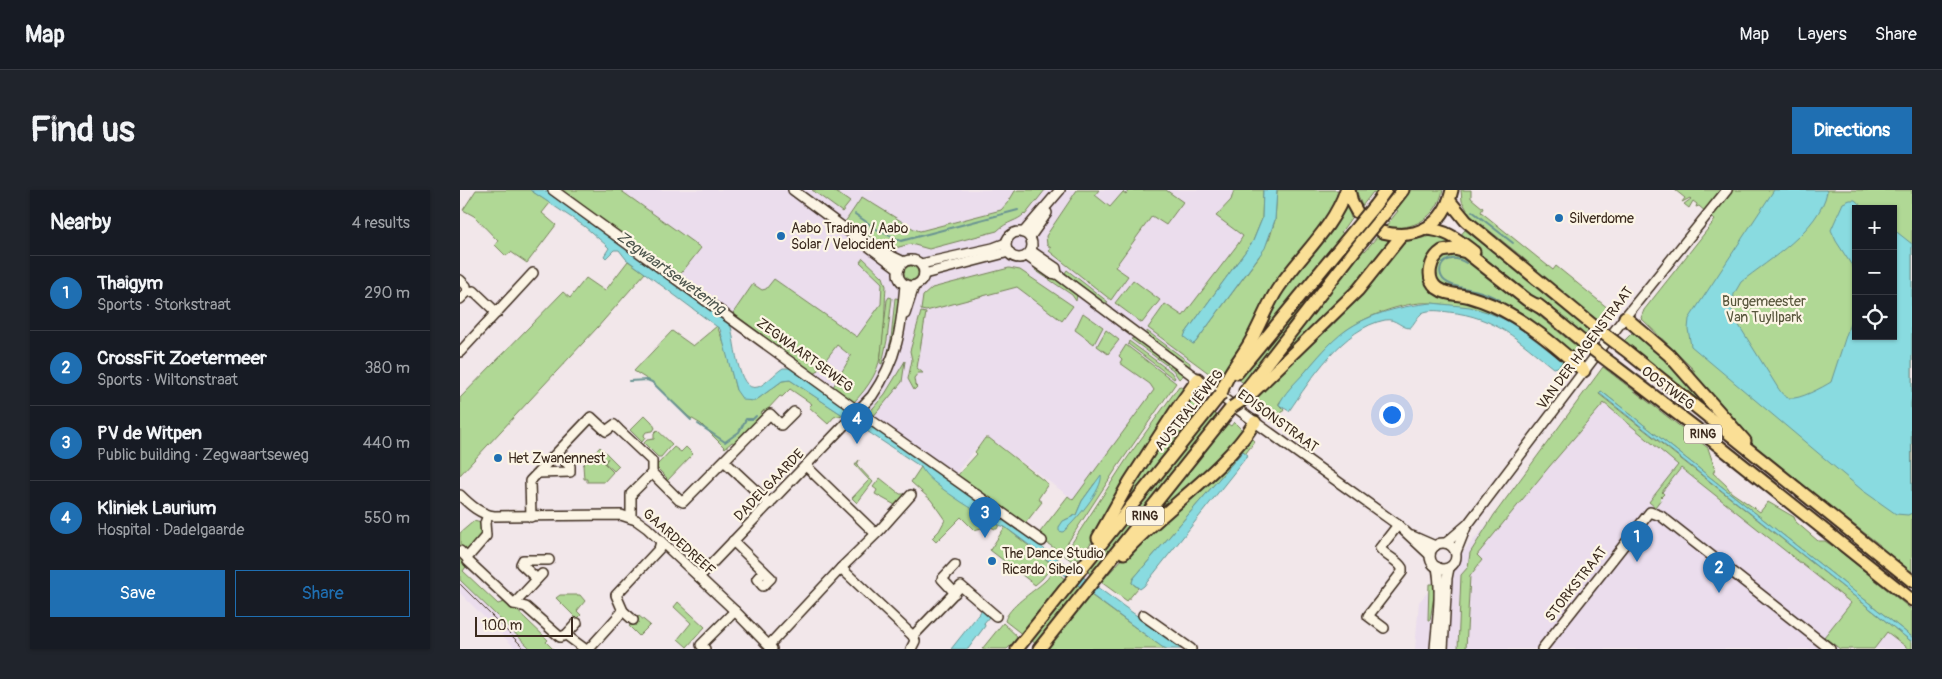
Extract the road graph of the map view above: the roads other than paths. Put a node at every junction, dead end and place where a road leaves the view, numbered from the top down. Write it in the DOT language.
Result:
graph roads {
  1 [pos="553,190"];
  2 [pos="793,190"];
  3 [pos="1060,190"];
  4 [pos="1347,190"];
  5 [pos="1386,190"];
  6 [pos="1403,190"];
  7 [pos="1727,190"];
  8 [pos="1451,195"];
  9 [pos="1357,212"];
  10 [pos="1425,229"];
  11 [pos="1382,232"];
  12 [pos="1026,235"];
  13 [pos="1402,235"];
  14 [pos="1008,248"];
  15 [pos="1029,253"];
  16 [pos="921,264"];
  17 [pos="901,266"];
  18 [pos="533,273"];
  19 [pos="924,274"];
  20 [pos="460,280"];
  21 [pos="910,285"];
  22 [pos="467,292"];
  23 [pos="460,299"];
  24 [pos="1543,308"];
  25 [pos="497,313"];
  26 [pos="1624,317"];
  27 [pos="460,352"];
  28 [pos="1584,371"];
  29 [pos="1198,379"];
  30 [pos="1229,379"];
  31 [pos="1248,393"];
  32 [pos="794,412"];
  33 [pos="857,412"];
  34 [pos="1255,422"];
  35 [pos="558,454"];
  36 [pos="1756,456"];
  37 [pos="724,461"];
  38 [pos="806,466"];
  39 [pos="539,473"];
  40 [pos="652,473"];
  41 [pos="460,495"];
  42 [pos="911,495"];
  43 [pos="770,504"];
  44 [pos="488,515"];
  45 [pos="531,516"];
  46 [pos="631,518"];
  47 [pos="1468,524"];
  48 [pos="1398,525"];
  49 [pos="875,533"];
  50 [pos="1411,536"];
  51 [pos="733,541"];
  52 [pos="1042,541"];
  53 [pos="661,542"];
  54 [pos="1446,543"];
  55 [pos="1435,546"];
  56 [pos="460,551"];
  57 [pos="1456,552"];
  58 [pos="1430,555"];
  59 [pos="467,558"];
  60 [pos="549,560"];
  61 [pos="1086,563"];
  62 [pos="955,565"];
  63 [pos="1437,567"];
  64 [pos="841,568"];
  65 [pos="1449,568"];
  66 [pos="764,571"];
  67 [pos="1098,575"];
  68 [pos="699,577"];
  69 [pos="1912,581"];
  70 [pos="955,592"];
  71 [pos="1912,600"];
  72 [pos="514,604"];
  73 [pos="735,611"];
  74 [pos="623,612"];
  75 [pos="1143,615"];
  76 [pos="996,616"];
  77 [pos="633,620"];
  78 [pos="577,623"];
  79 [pos="1384,628"];
  80 [pos="566,635"];
  81 [pos="913,636"];
  82 [pos="1022,643"];
  83 [pos="770,647"];
  84 [pos="1040,648"];
  85 [pos="585,649"];
  86 [pos="589,649"];
  87 [pos="705,649"];
  88 [pos="911,649"];
  89 [pos="1191,649"];
  90 [pos="1435,649"];
  91 [pos="1443,649"];
  92 [pos="1542,649"];
  93 [pos="1830,649"];
  1 -- 33 [label="street, ZEGWAARTSEWEG"];
  2 -- 17 [label="street"];
  3 -- 12 [label="street"];
  4 -- 9 [label="main road"];
  4 -- 30 [label="main road"];
  5 -- 30 [label="main road, AUSTRALIËWEG, bridge"];
  6 -- 31 [label="main road, bridge"];
  7 -- 26 [label="street, VAN DER HAGENSTRAAT"];
  8 -- 10 [label="main road, RING"];
  8 -- 36 [label="main road, OOSTWEG / RING, bridge"];
  10 -- 13 [label="main road, RING"];
  10 -- 24 [label="main road, OOSTWEG / RING"];
  11 -- 13 [label="main road, RING"];
  12 -- 14 [label="street"];
  12 -- 15 [label="street"];
  13 -- 31 [label="main road, RING"];
  14 -- 15 [label="street"];
  14 -- 16 [label="street"];
  14 -- 19 [label="street"];
  15 -- 29 [label="street, EDISONSTRAAT"];
  16 -- 17 [label="street"];
  16 -- 19 [label="street"];
  17 -- 21 [label="street"];
  18 -- 25 [label="street"];
  19 -- 21 [label="street"];
  20 -- 22 [label="street"];
  21 -- 33 [label="street, DADELGAARDE"];
  22 -- 23 [label="street"];
  22 -- 25 [label="street"];
  24 -- 28 [label="main road"];
  24 -- 71 [label="main road, OOSTWEG / RING, bridge"];
  25 -- 27 [label="street"];
  26 -- 28 [label="street, VAN DER HAGENSTRAAT"];
  26 -- 36 [label="main road"];
  28 -- 47 [label="street, VAN DER HAGENSTRAAT"];
  29 -- 34 [label="street, EDISONSTRAAT"];
  29 -- 61 [label="main road"];
  30 -- 61 [label="main road, AUSTRALIËWEG / RING, bridge"];
  31 -- 67 [label="main road, RING, bridge"];
  32 -- 37 [label="street"];
  33 -- 38 [label="street, DADELGAARDE"];
  33 -- 52 [label="street, ZEGWAARTSEWEG"];
  34 -- 48 [label="street, EDISONSTRAAT"];
  34 -- 67 [label="main road"];
  35 -- 39 [label="street"];
  35 -- 39 [label="street"];
  35 -- 40 [label="street"];
  36 -- 69 [label="main road, OOSTWEG / RING"];
  37 -- 40 [label="street"];
  37 -- 43 [label="street"];
  38 -- 43 [label="street, DADELGAARDE"];
  38 -- 49 [label="street"];
  39 -- 45 [label="street"];
  40 -- 46 [label="street"];
  41 -- 44 [label="street, GAARDEDREEF"];
  42 -- 49 [label="street"];
  43 -- 51 [label="street, DADELGAARDE"];
  44 -- 45 [label="street, GAARDEDREEF"];
  44 -- 59 [label="street"];
  45 -- 46 [label="street, GAARDEDREEF"];
  46 -- 53 [label="street, GAARDEDREEF"];
  47 -- 54 [label="street, VAN DER HAGENSTRAAT"];
  47 -- 57 [label="street, VAN DER HAGENSTRAAT"];
  48 -- 50 [label="street, EDISONSTRAAT"];
  48 -- 79 [label="street"];
  49 -- 64 [label="street"];
  50 -- 55 [label="street, EDISONSTRAAT"];
  50 -- 58 [label="street, EDISONSTRAAT"];
  51 -- 66 [label="street"];
  51 -- 68 [label="street, DADELGAARDE"];
  53 -- 68 [label="street, GAARDEDREEF"];
  53 -- 74 [label="street"];
  54 -- 55 [label="street"];
  54 -- 57 [label="street"];
  55 -- 58 [label="street"];
  56 -- 59 [label="street"];
  57 -- 65 [label="street"];
  58 -- 63 [label="street"];
  59 -- 72 [label="street"];
  60 -- 72 [label="street"];
  61 -- 82 [label="main road, AUSTRALIËWEG / RING"];
  62 -- 70 [label="street"];
  63 -- 65 [label="street"];
  63 -- 90 [label="street"];
  64 -- 81 [label="street"];
  64 -- 83 [label="street"];
  65 -- 91 [label="street"];
  67 -- 84 [label="main road, RING"];
  68 -- 73 [label="street, GAARDEDREEF"];
  70 -- 76 [label="street"];
  70 -- 81 [label="street"];
  72 -- 80 [label="street"];
  73 -- 83 [label="street, GAARDEDREEF"];
  73 -- 87 [label="street"];
  74 -- 77 [label="street"];
  74 -- 86 [label="street"];
  75 -- 89 [label="street"];
  78 -- 80 [label="street"];
  80 -- 85 [label="street"];
  81 -- 88 [label="street"];
  92 -- 93 [label="street, STORKSTRAAT"];
}
